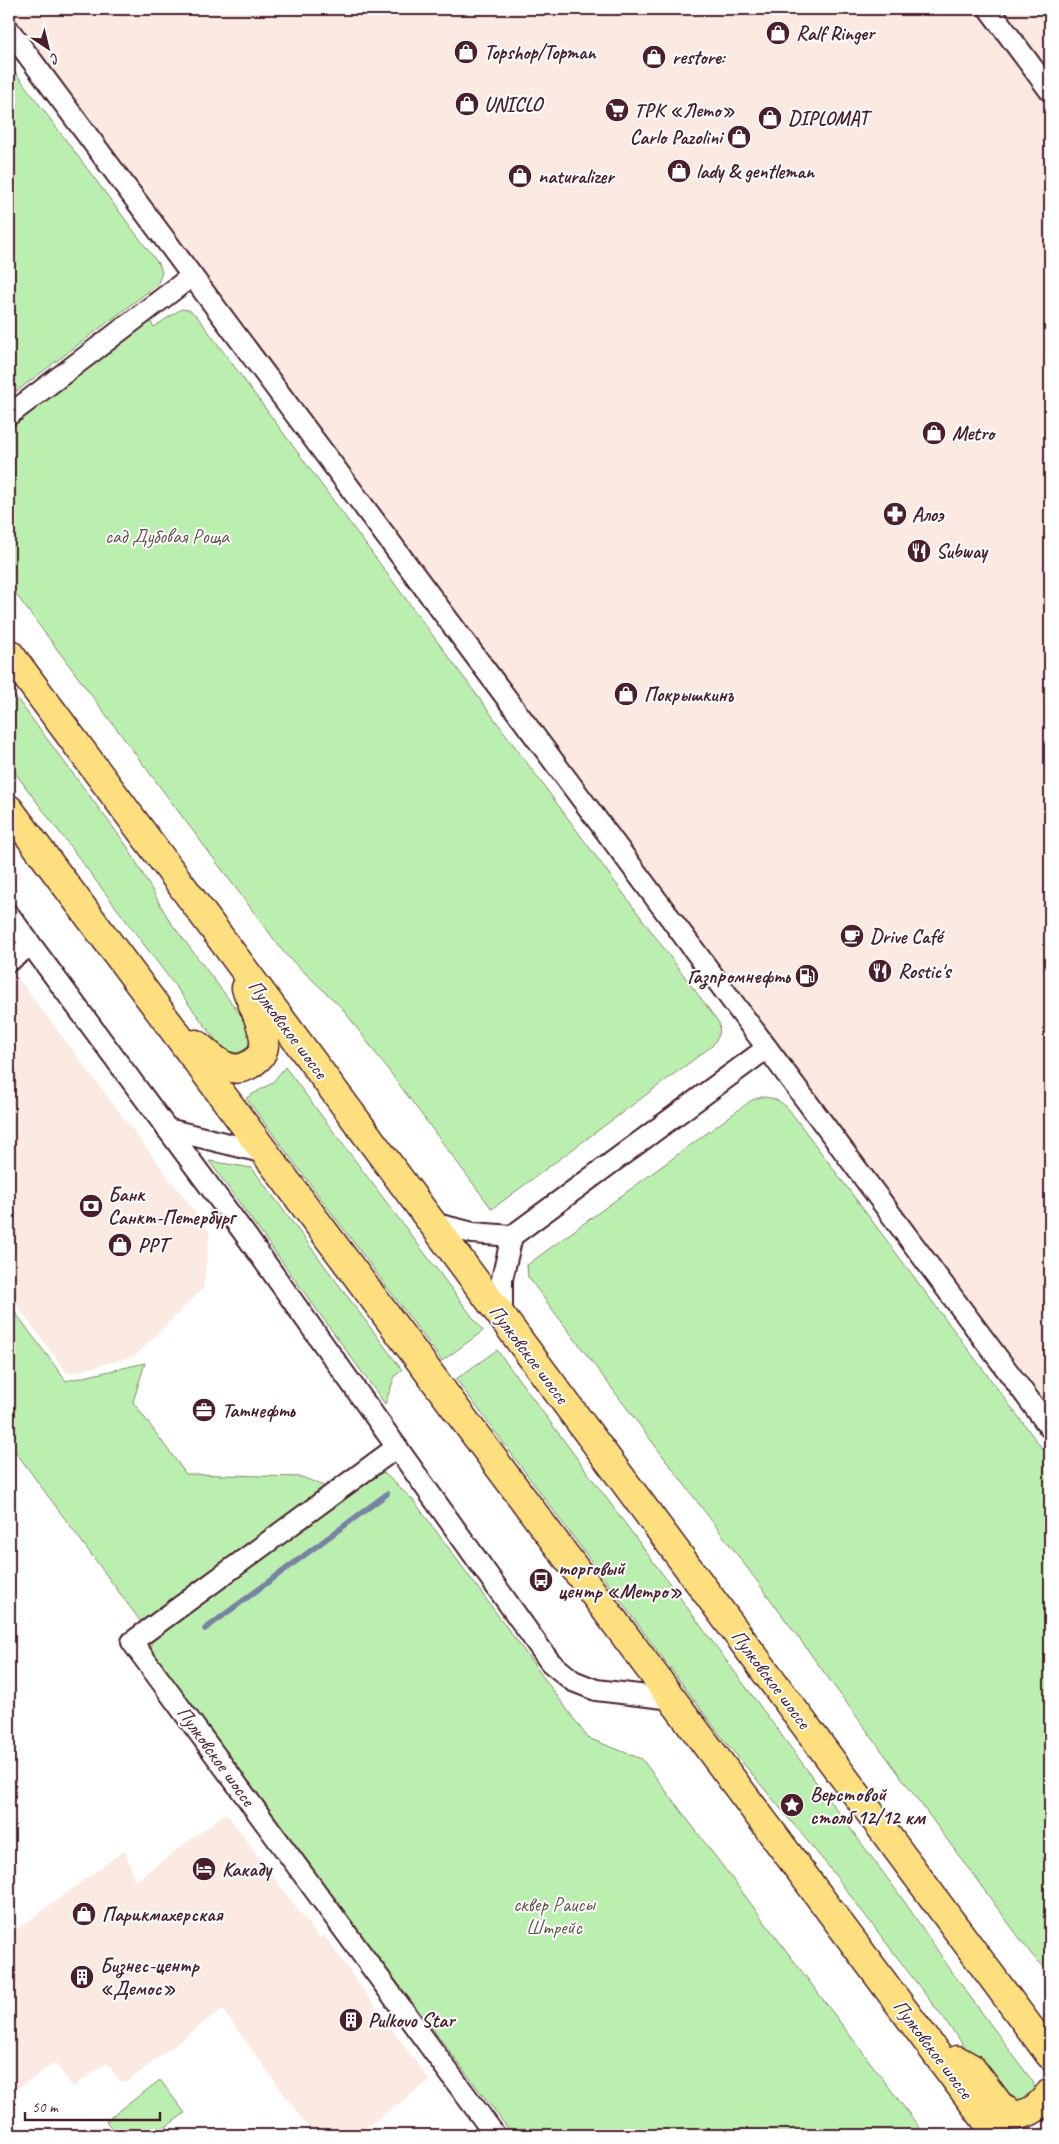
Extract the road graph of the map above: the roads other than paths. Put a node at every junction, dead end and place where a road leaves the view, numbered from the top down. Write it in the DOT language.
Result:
graph roads {
  1 [pos="989,9"];
  2 [pos="9,30"];
  3 [pos="1050,91"];
  4 [pos="192,276"];
  5 [pos="9,415"];
  6 [pos="9,653"];
  7 [pos="9,809"];
  8 [pos="9,915"];
  9 [pos="31,945"];
  10 [pos="237,960"];
  11 [pos="9,961"];
  12 [pos="170,1026"];
  13 [pos="767,1048"];
  14 [pos="167,1129"];
  15 [pos="265,1153"];
  16 [pos="432,1222"];
  17 [pos="512,1236"];
  18 [pos="502,1317"];
  19 [pos="1050,1428"];
  20 [pos="397,1448"];
  21 [pos="673,1699"];
  22 [pos="928,2043"];
  23 [pos="1050,2055"];
  24 [pos="1050,2093"];
  25 [pos="495,2135"];
  26 [pos="997,2135"];
  1 -- 3 [label="street"];
  2 -- 4 [label="street"];
  4 -- 5 [label="street"];
  4 -- 13 [label="street"];
  6 -- 10 [label="main road, Пулковское шоссе"];
  7 -- 12 [label="main road, Пулковское шоссе"];
  8 -- 9 [label="street"];
  9 -- 11 [label="street"];
  9 -- 14 [label="street"];
  10 -- 12 [label="main road"];
  10 -- 16 [label="main road, Пулковское шоссе"];
  12 -- 15 [label="main road, Пулковское шоссе"];
  13 -- 17 [label="street"];
  13 -- 19 [label="street"];
  14 -- 15 [label="street"];
  14 -- 20 [label="street"];
  15 -- 21 [label="main road, Пулковское шоссе"];
  16 -- 17 [label="street"];
  16 -- 18 [label="main road, Пулковское шоссе"];
  17 -- 18 [label="street"];
  18 -- 23 [label="main road, Пулковское шоссе"];
  20 -- 21 [label="street"];
  20 -- 25 [label="street, Пулковское шоссе"];
  21 -- 22 [label="main road, Пулковское шоссе"];
  22 -- 24 [label="main road"];
  22 -- 26 [label="main road, Пулковское шоссе"];
}
